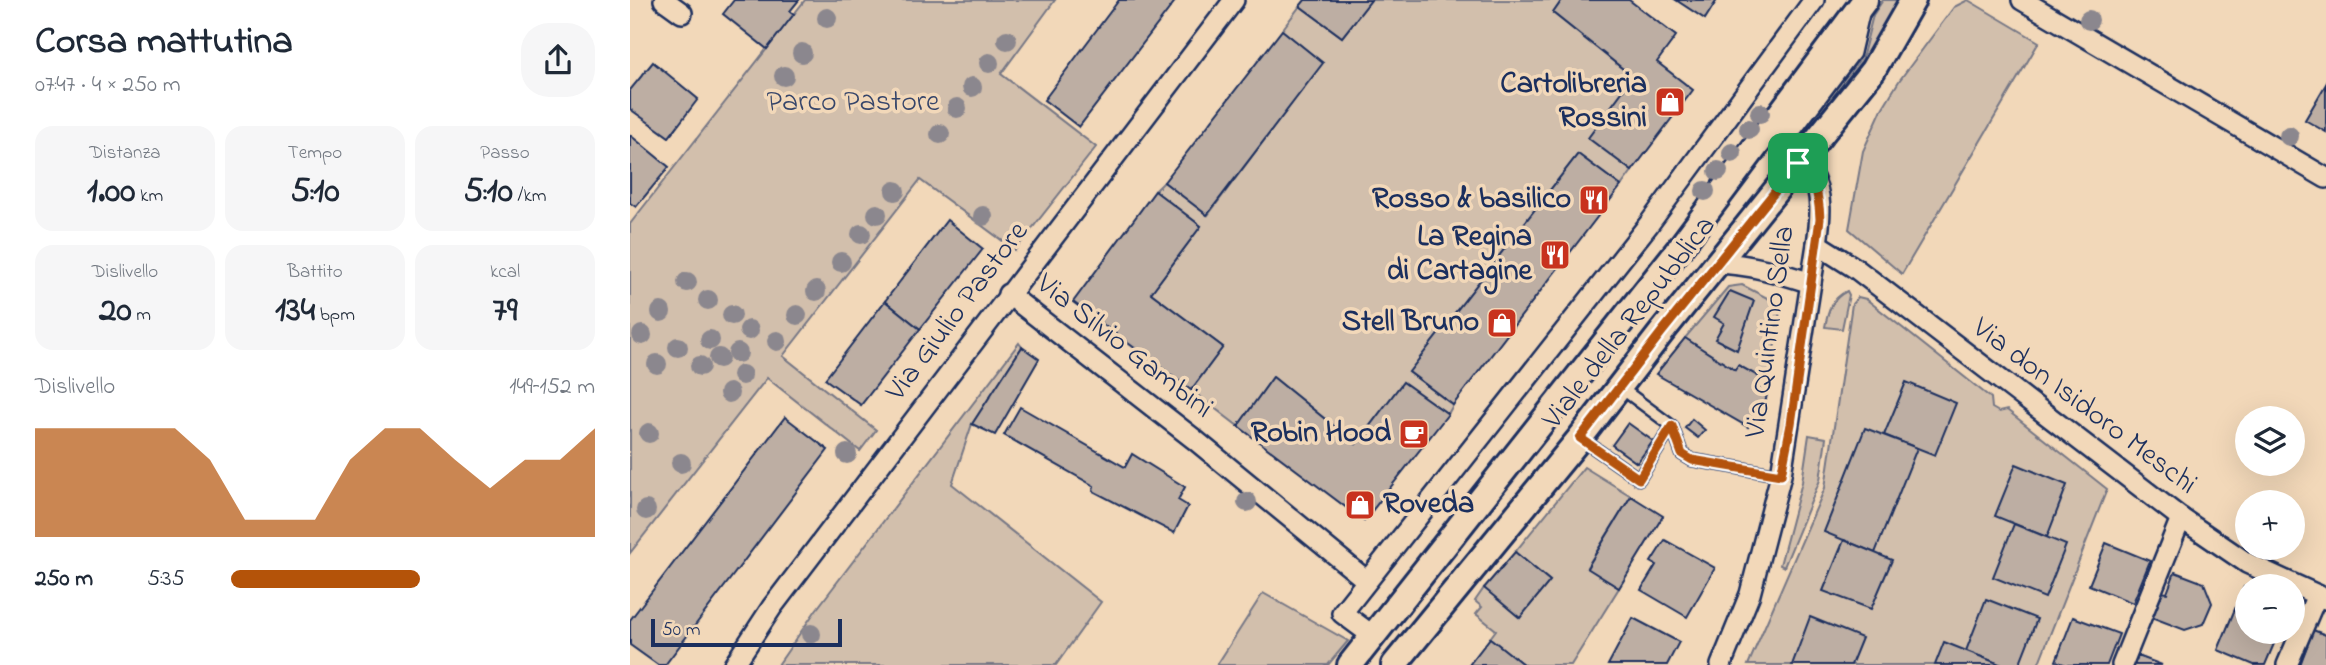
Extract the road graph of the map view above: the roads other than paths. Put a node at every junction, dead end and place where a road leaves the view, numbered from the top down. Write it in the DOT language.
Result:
graph roads {
  1 [pos="664,0"];
  2 [pos="1234,0"];
  3 [pos="1814,0"];
  4 [pos="1913,0"];
  5 [pos="2022,0"];
  6 [pos="1863,4"];
  7 [pos="682,13"];
  8 [pos="1798,163"];
  9 [pos="2326,178"];
  10 [pos="1817,244"];
  11 [pos="1717,263"];
  12 [pos="1811,283"];
  13 [pos="1008,294"];
  14 [pos="1619,386"];
  15 [pos="1672,426"];
  16 [pos="1580,438"];
  17 [pos="1781,475"];
  18 [pos="2181,518"];
  19 [pos="1366,580"];
  20 [pos="2321,597"];
  21 [pos="1373,636"];
  22 [pos="734,665"];
  23 [pos="1350,665"];
  24 [pos="1394,665"];
  25 [pos="1721,665"];
  26 [pos="2122,665"];
  27 [pos="2287,665"];
  1 -- 7 [label="street"];
  2 -- 13 [label="street, Via Giulio Pastore"];
  3 -- 19 [label="street, Viale della Repubblica"];
  4 -- 8 [label="street"];
  5 -- 9 [label="street"];
  6 -- 8 [label="street"];
  6 -- 21 [label="street, Viale della Repubblica"];
  8 -- 10 [label="street, Via Quintino Sella"];
  8 -- 11 [label="street, Viale della Repubblica"];
  10 -- 12 [label="street, Via Quintino Sella"];
  10 -- 18 [label="street, Via don Isidoro Meschi"];
  11 -- 12 [label="street"];
  11 -- 14 [label="street, Viale della Repubblica"];
  12 -- 17 [label="street, Via Quintino Sella"];
  13 -- 19 [label="street, Via Silvio Gambini"];
  13 -- 22 [label="street, Via Giulio Pastore"];
  14 -- 15 [label="lane"];
  14 -- 16 [label="street, Viale della Repubblica"];
  15 -- 16 [label="lane"];
  15 -- 17 [label="lane"];
  16 -- 24 [label="street, Viale della Repubblica"];
  17 -- 25 [label="street, Via Quintino Sella"];
  18 -- 20 [label="street, Via don Isidoro Meschi"];
  18 -- 26 [label="street"];
  19 -- 21 [label="street, Viale della Repubblica"];
  20 -- 27 [label="street"];
  21 -- 23 [label="street, Viale della Repubblica"];
}
